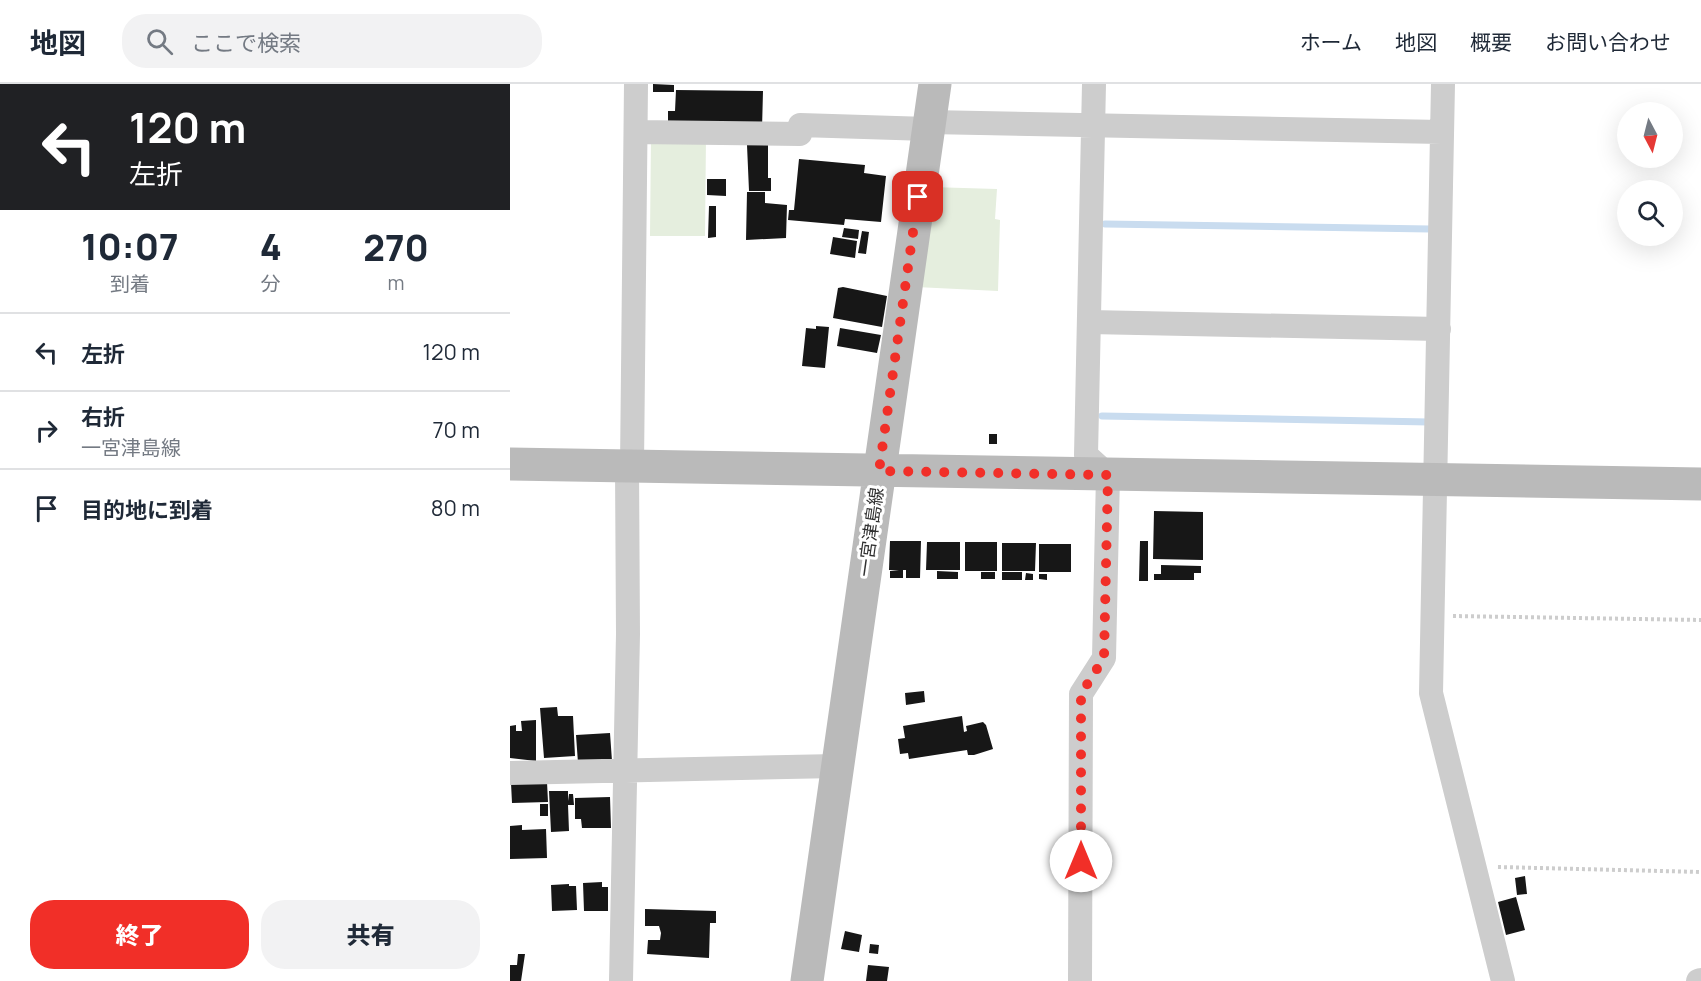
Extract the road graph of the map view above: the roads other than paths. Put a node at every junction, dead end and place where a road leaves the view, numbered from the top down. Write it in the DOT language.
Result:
graph roads {
  1 [pos="636,84"];
  2 [pos="935,84"];
  3 [pos="1094,84"];
  4 [pos="1443,84"];
  5 [pos="929,126"];
  6 [pos="1094,126"];
  7 [pos="636,132"];
  8 [pos="1442,132"];
  9 [pos="1089,322"];
  10 [pos="1439,329"];
  11 [pos="510,464"];
  12 [pos="630,466"];
  13 [pos="879,471"];
  14 [pos="1108,475"];
  15 [pos="1437,480"];
  16 [pos="1701,484"];
  17 [pos="837,766"];
  18 [pos="625,769"];
  19 [pos="510,773"];
  20 [pos="621,981"];
  21 [pos="807,981"];
  22 [pos="1080,981"];
  23 [pos="1503,981"];
  1 -- 7 [label="street"];
  2 -- 5 [label="street, 一宮津島線"];
  3 -- 6 [label="street"];
  4 -- 8 [label="street"];
  5 -- 6 [label="street"];
  5 -- 7 [label="street"];
  5 -- 13 [label="street, 一宮津島線"];
  6 -- 8 [label="street"];
  6 -- 9 [label="street"];
  7 -- 12 [label="street"];
  8 -- 10 [label="street"];
  9 -- 10 [label="street"];
  9 -- 14 [label="street"];
  10 -- 15 [label="street"];
  11 -- 12 [label="street"];
  12 -- 13 [label="street"];
  12 -- 18 [label="street"];
  13 -- 14 [label="street"];
  13 -- 17 [label="street, 一宮津島線"];
  14 -- 15 [label="street"];
  14 -- 22 [label="street"];
  15 -- 16 [label="street"];
  15 -- 23 [label="street"];
  17 -- 18 [label="street"];
  17 -- 21 [label="street, 一宮津島線"];
  18 -- 19 [label="street"];
  18 -- 20 [label="street"];
}
